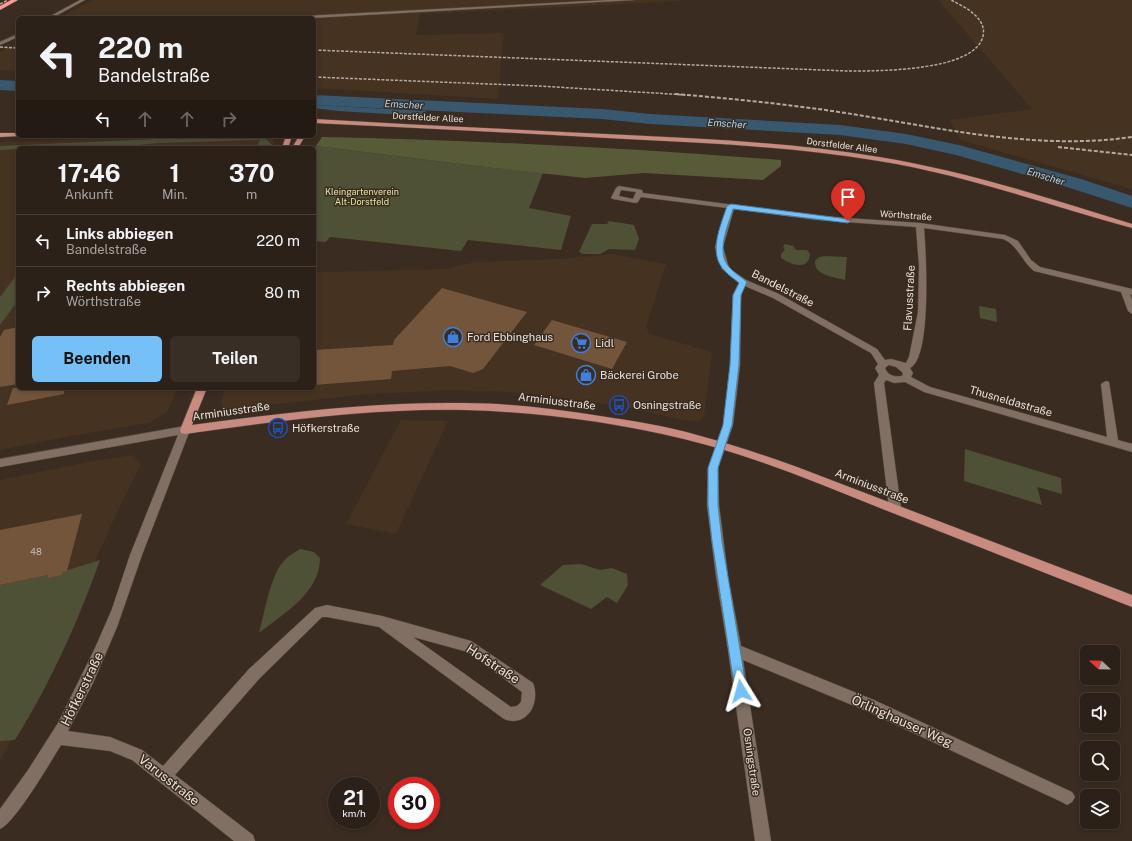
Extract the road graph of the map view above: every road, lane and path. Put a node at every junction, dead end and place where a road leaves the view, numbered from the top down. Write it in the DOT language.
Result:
graph roads {
  1 [pos="15,0"];
  2 [pos="83,0"];
  3 [pos="633,0"];
  4 [pos="0,8"];
  5 [pos="53,16"];
  6 [pos="316,16"];
  7 [pos="16,35"];
  8 [pos="0,44"];
  9 [pos="316,122"];
  10 [pos="0,128"];
  11 [pos="12,128"];
  12 [pos="316,128"];
  13 [pos="542,132"];
  14 [pos="0,135"];
  15 [pos="16,135"];
  16 [pos="639,195"];
  17 [pos="731,206"];
  18 [pos="920,225"];
  19 [pos="1132,226"];
  20 [pos="743,282"];
  21 [pos="1128,291"];
  22 [pos="1132,311"];
  23 [pos="883,364"];
  24 [pos="904,368"];
  25 [pos="884,375"];
  26 [pos="906,378"];
  27 [pos="1106,384"];
  28 [pos="201,390"];
  29 [pos="185,430"];
  30 [pos="1113,442"];
  31 [pos="722,446"];
  32 [pos="1132,448"];
  33 [pos="0,463"];
  34 [pos="895,508"];
  35 [pos="1132,600"];
  36 [pos="382,622"];
  37 [pos="735,650"];
  38 [pos="58,737"];
  39 [pos="164,777"];
  40 [pos="1067,796"];
  41 [pos="0,821"];
  42 [pos="247,841"];
  43 [pos="763,841"];
  1 -- 4 [label="highway"];
  2 -- 5 [label="street"];
  3 -- 6 [label="street"];
  7 -- 8 [label="street"];
  9 -- 13 [label="main road, Dorstfelder Allee"];
  10 -- 11 [label="main road"];
  12 -- 13 [label="main road, Dorstfelder Allee"];
  13 -- 19 [label="main road, Dorstfelder Allee"];
  14 -- 15 [label="main road"];
  16 -- 17 [label="street, Wörthstraße"];
  17 -- 18 [label="street, Wörthstraße"];
  17 -- 20 [label="street, Bandelstraße"];
  18 -- 21 [label="street, Wörthstraße"];
  18 -- 24 [label="street, Flavusstraße"];
  20 -- 23 [label="street, Bandelstraße"];
  20 -- 31 [label="street, Osningstraße"];
  21 -- 22 [label="street"];
  23 -- 24 [label="street"];
  23 -- 25 [label="street"];
  24 -- 26 [label="street"];
  25 -- 26 [label="street"];
  25 -- 34 [label="street"];
  26 -- 30 [label="street, Thusneldastraße"];
  27 -- 30 [label="street"];
  28 -- 29 [label="main road, Höfkerstraße"];
  29 -- 31 [label="main road, Arminiusstraße"];
  29 -- 33 [label="street, Arminiusstraße"];
  29 -- 38 [label="street, Höfkerstraße"];
  30 -- 32 [label="street, Thusneldastraße"];
  31 -- 34 [label="main road, Arminiusstraße"];
  31 -- 37 [label="street, Osningstraße"];
  34 -- 35 [label="main road, Arminiusstraße"];
  36 -- 36 [label="street, Hofstraße"];
  36 -- 39 [label="street, Hofstraße"];
  37 -- 40 [label="street, Örlinghauser Weg"];
  37 -- 43 [label="street, Osningstraße"];
  38 -- 39 [label="street, Varusstraße"];
  38 -- 41 [label="street, Höfkerstraße"];
  39 -- 42 [label="street, Varusstraße"];
}
